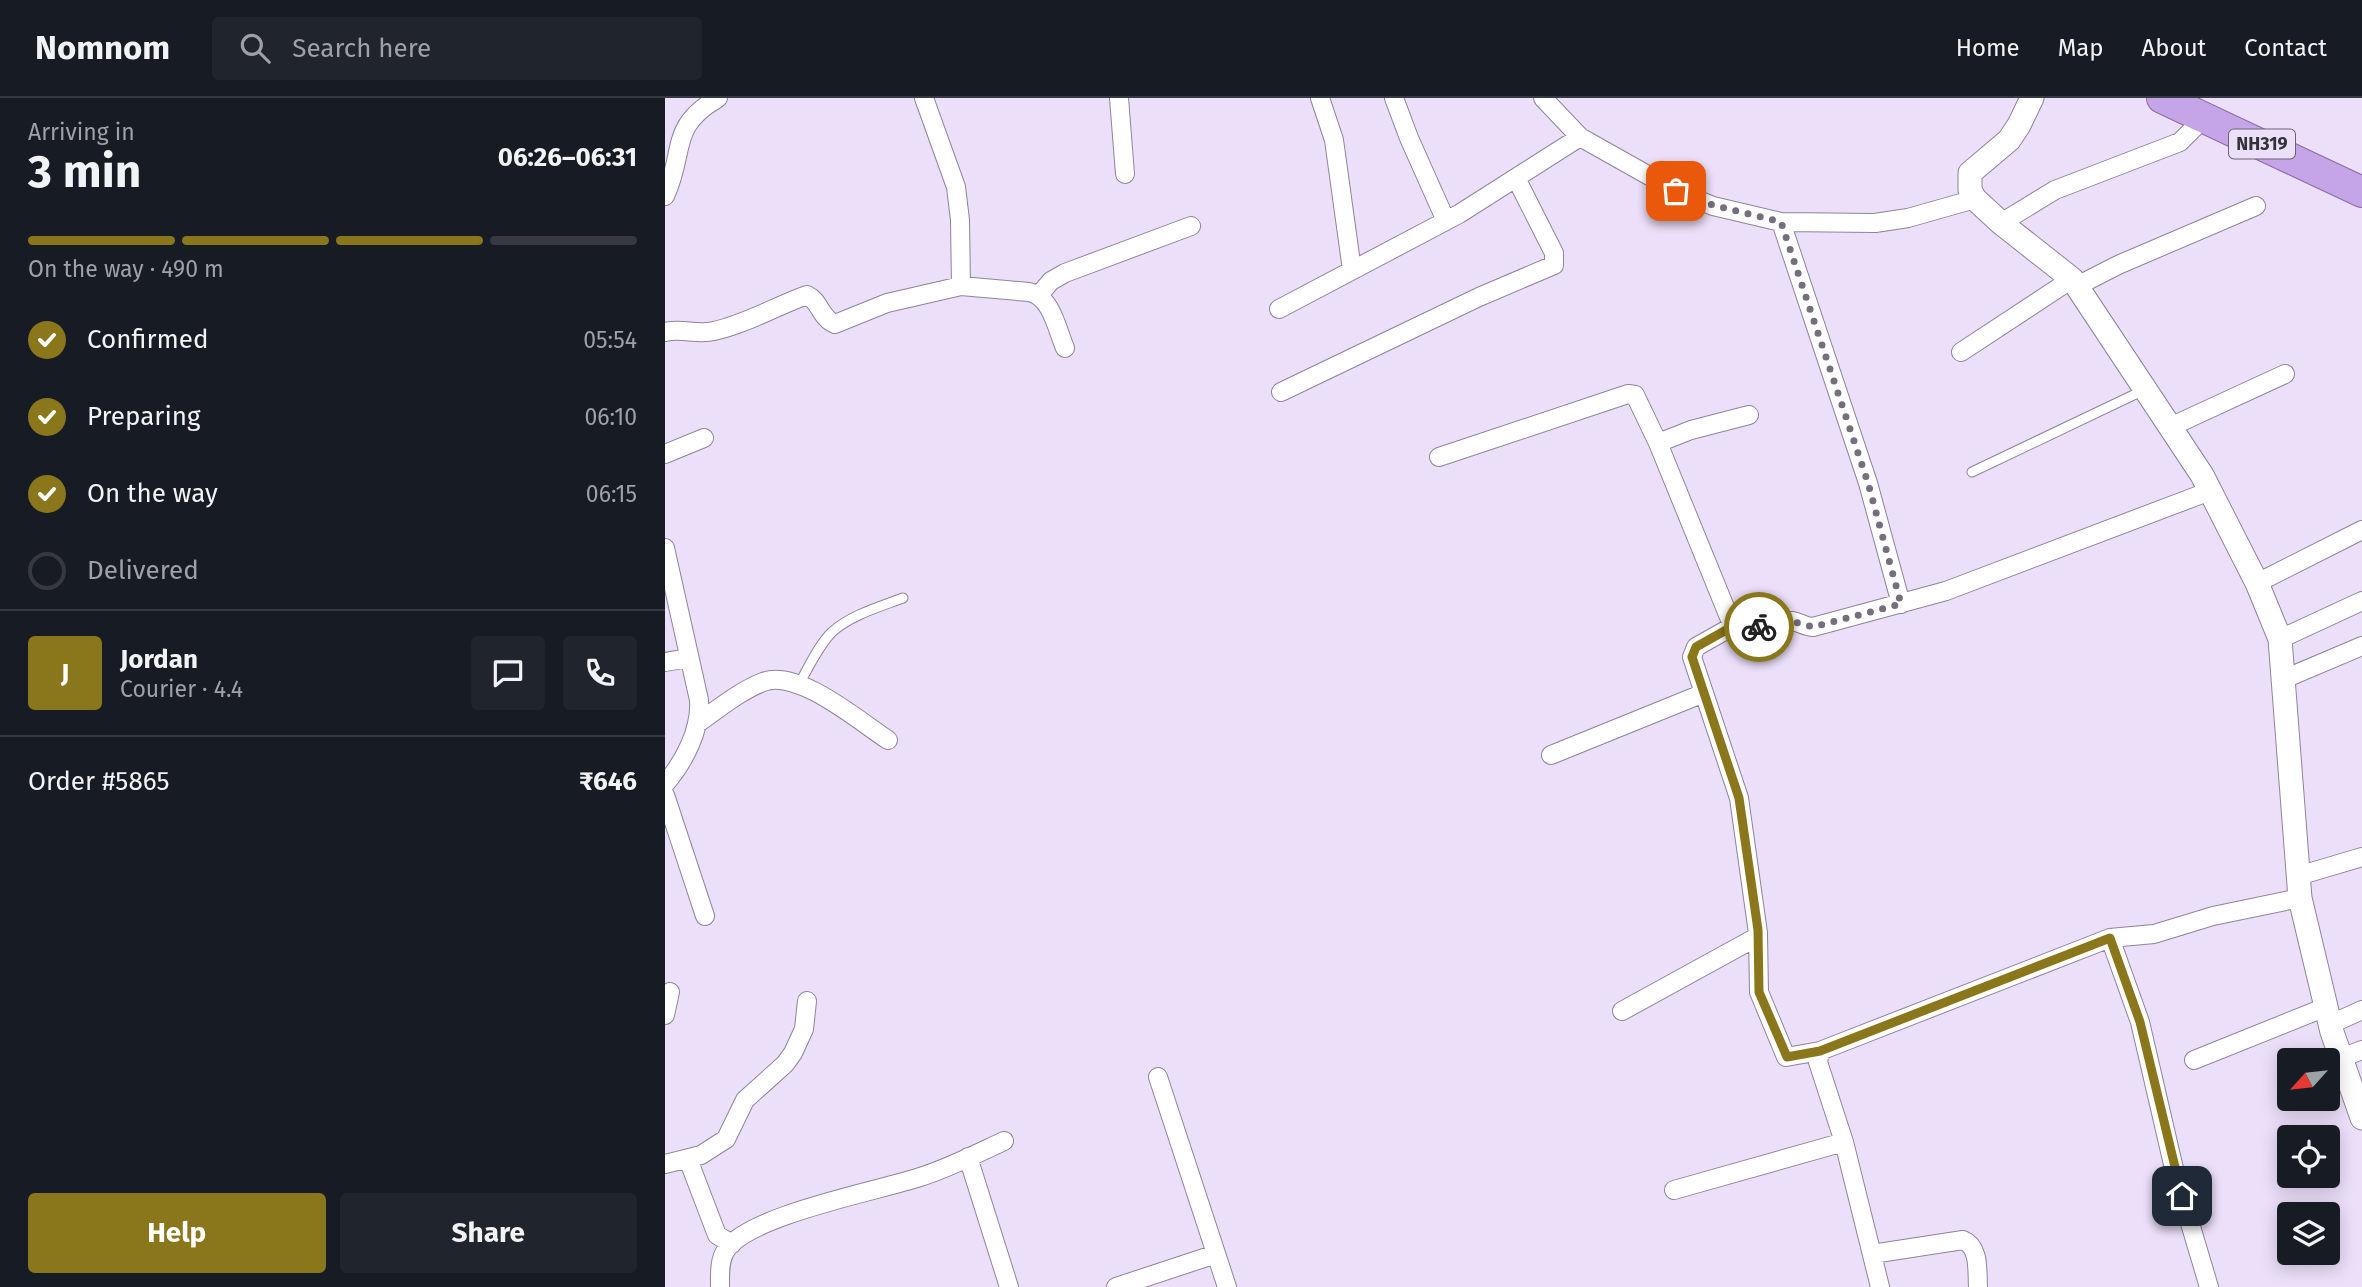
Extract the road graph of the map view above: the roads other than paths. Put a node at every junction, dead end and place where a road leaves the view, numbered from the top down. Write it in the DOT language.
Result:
graph roads {
  1 [pos="718,98"];
  2 [pos="924,98"];
  3 [pos="1119,98"];
  4 [pos="1320,98"];
  5 [pos="1394,98"];
  6 [pos="1543,98"];
  7 [pos="2032,98"];
  8 [pos="2162,98"];
  9 [pos="2205,117"];
  10 [pos="1580,137"];
  11 [pos="1125,174"];
  12 [pos="1516,178"];
  13 [pos="2362,192"];
  14 [pos="665,195"];
  15 [pos="1975,199"];
  16 [pos="2256,206"];
  17 [pos="1445,221"];
  18 [pos="1781,222"];
  19 [pos="2001,223"];
  20 [pos="1191,226"];
  21 [pos="1352,270"];
  22 [pos="2074,283"];
  23 [pos="961,286"];
  24 [pos="1039,295"];
  25 [pos="1279,309"];
  26 [pos="665,332"];
  27 [pos="1065,348"];
  28 [pos="1961,352"];
  29 [pos="2285,374"];
  30 [pos="2145,389"];
  31 [pos="1281,391"];
  32 [pos="1749,415"];
  33 [pos="2170,427"];
  34 [pos="703,438"];
  35 [pos="1658,443"];
  36 [pos="665,454"];
  37 [pos="1439,457"];
  38 [pos="1972,472"];
  39 [pos="2210,491"];
  40 [pos="2362,530"];
  41 [pos="665,548"];
  42 [pos="2257,583"];
  43 [pos="903,598"];
  44 [pos="2362,601"];
  45 [pos="1901,604"];
  46 [pos="1735,625"];
  47 [pos="2280,639"];
  48 [pos="2362,646"];
  49 [pos="689,658"];
  50 [pos="665,662"];
  51 [pos="2284,678"];
  52 [pos="799,684"];
  53 [pos="1704,693"];
  54 [pos="698,723"];
  55 [pos="888,740"];
  56 [pos="1551,755"];
  57 [pos="665,784"];
  58 [pos="665,796"];
  59 [pos="2362,856"];
  60 [pos="2299,887"];
  61 [pos="705,916"];
  62 [pos="1758,935"];
  63 [pos="2110,938"];
  64 [pos="670,992"];
  65 [pos="807,1001"];
  66 [pos="2362,1010"];
  67 [pos="1622,1011"];
  68 [pos="665,1014"];
  69 [pos="2328,1016"];
  70 [pos="1820,1051"];
  71 [pos="2352,1054"];
  72 [pos="2194,1060"];
  73 [pos="1158,1077"];
  74 [pos="2362,1118"];
  75 [pos="1004,1141"];
  76 [pos="1844,1142"];
  77 [pos="968,1157"];
  78 [pos="688,1159"];
  79 [pos="665,1164"];
  80 [pos="1674,1190"];
  81 [pos="731,1244"];
  82 [pos="1216,1254"];
  83 [pos="1872,1254"];
  84 [pos="720,1287"];
  85 [pos="1009,1287"];
  86 [pos="1116,1287"];
  87 [pos="1227,1287"];
  88 [pos="1880,1287"];
  89 [pos="1978,1287"];
  90 [pos="2209,1287"];
  1 -- 14 [label="street"];
  2 -- 23 [label="street"];
  3 -- 11 [label="street"];
  4 -- 21 [label="street"];
  5 -- 17 [label="street"];
  6 -- 10 [label="street"];
  7 -- 15 [label="street"];
  8 -- 9 [label="highway, NH319"];
  9 -- 13 [label="highway, NH319"];
  9 -- 19 [label="street"];
  10 -- 12 [label="street"];
  10 -- 18 [label="street"];
  12 -- 17 [label="street"];
  12 -- 31 [label="street"];
  15 -- 18 [label="street"];
  15 -- 19 [label="street"];
  16 -- 22 [label="street"];
  17 -- 21 [label="street"];
  18 -- 45 [label="street"];
  19 -- 22 [label="street"];
  20 -- 24 [label="street"];
  21 -- 25 [label="street"];
  22 -- 28 [label="street"];
  22 -- 30 [label="street"];
  23 -- 24 [label="street"];
  23 -- 26 [label="street"];
  24 -- 27 [label="street"];
  29 -- 33 [label="street"];
  30 -- 33 [label="street"];
  30 -- 38 [label="lane"];
  32 -- 35 [label="street"];
  33 -- 39 [label="street"];
  34 -- 36 [label="street"];
  35 -- 37 [label="street"];
  35 -- 46 [label="street"];
  39 -- 42 [label="street"];
  39 -- 45 [label="street"];
  40 -- 42 [label="street"];
  41 -- 49 [label="street"];
  42 -- 47 [label="street"];
  43 -- 52 [label="lane"];
  44 -- 47 [label="street"];
  45 -- 46 [label="street"];
  46 -- 53 [label="street"];
  47 -- 51 [label="street"];
  48 -- 51 [label="street"];
  49 -- 50 [label="street"];
  49 -- 54 [label="street"];
  51 -- 60 [label="street"];
  52 -- 54 [label="street"];
  52 -- 55 [label="street"];
  53 -- 56 [label="street"];
  53 -- 62 [label="street"];
  54 -- 57 [label="street"];
  58 -- 61 [label="street"];
  59 -- 60 [label="street"];
  60 -- 63 [label="street"];
  60 -- 69 [label="street"];
  62 -- 67 [label="street"];
  62 -- 70 [label="street"];
  63 -- 70 [label="street"];
  63 -- 90 [label="street"];
  64 -- 68 [label="street"];
  65 -- 78 [label="street"];
  66 -- 69 [label="street"];
  69 -- 71 [label="street"];
  69 -- 72 [label="street"];
  70 -- 76 [label="street"];
  71 -- 74 [label="street"];
  73 -- 82 [label="street"];
  75 -- 77 [label="street"];
  76 -- 80 [label="street"];
  76 -- 83 [label="street"];
  77 -- 81 [label="street"];
  77 -- 85 [label="street"];
  78 -- 79 [label="street"];
  78 -- 81 [label="street"];
  81 -- 84 [label="street"];
  82 -- 86 [label="street"];
  82 -- 87 [label="street"];
  83 -- 88 [label="street"];
  83 -- 89 [label="street"];
}
